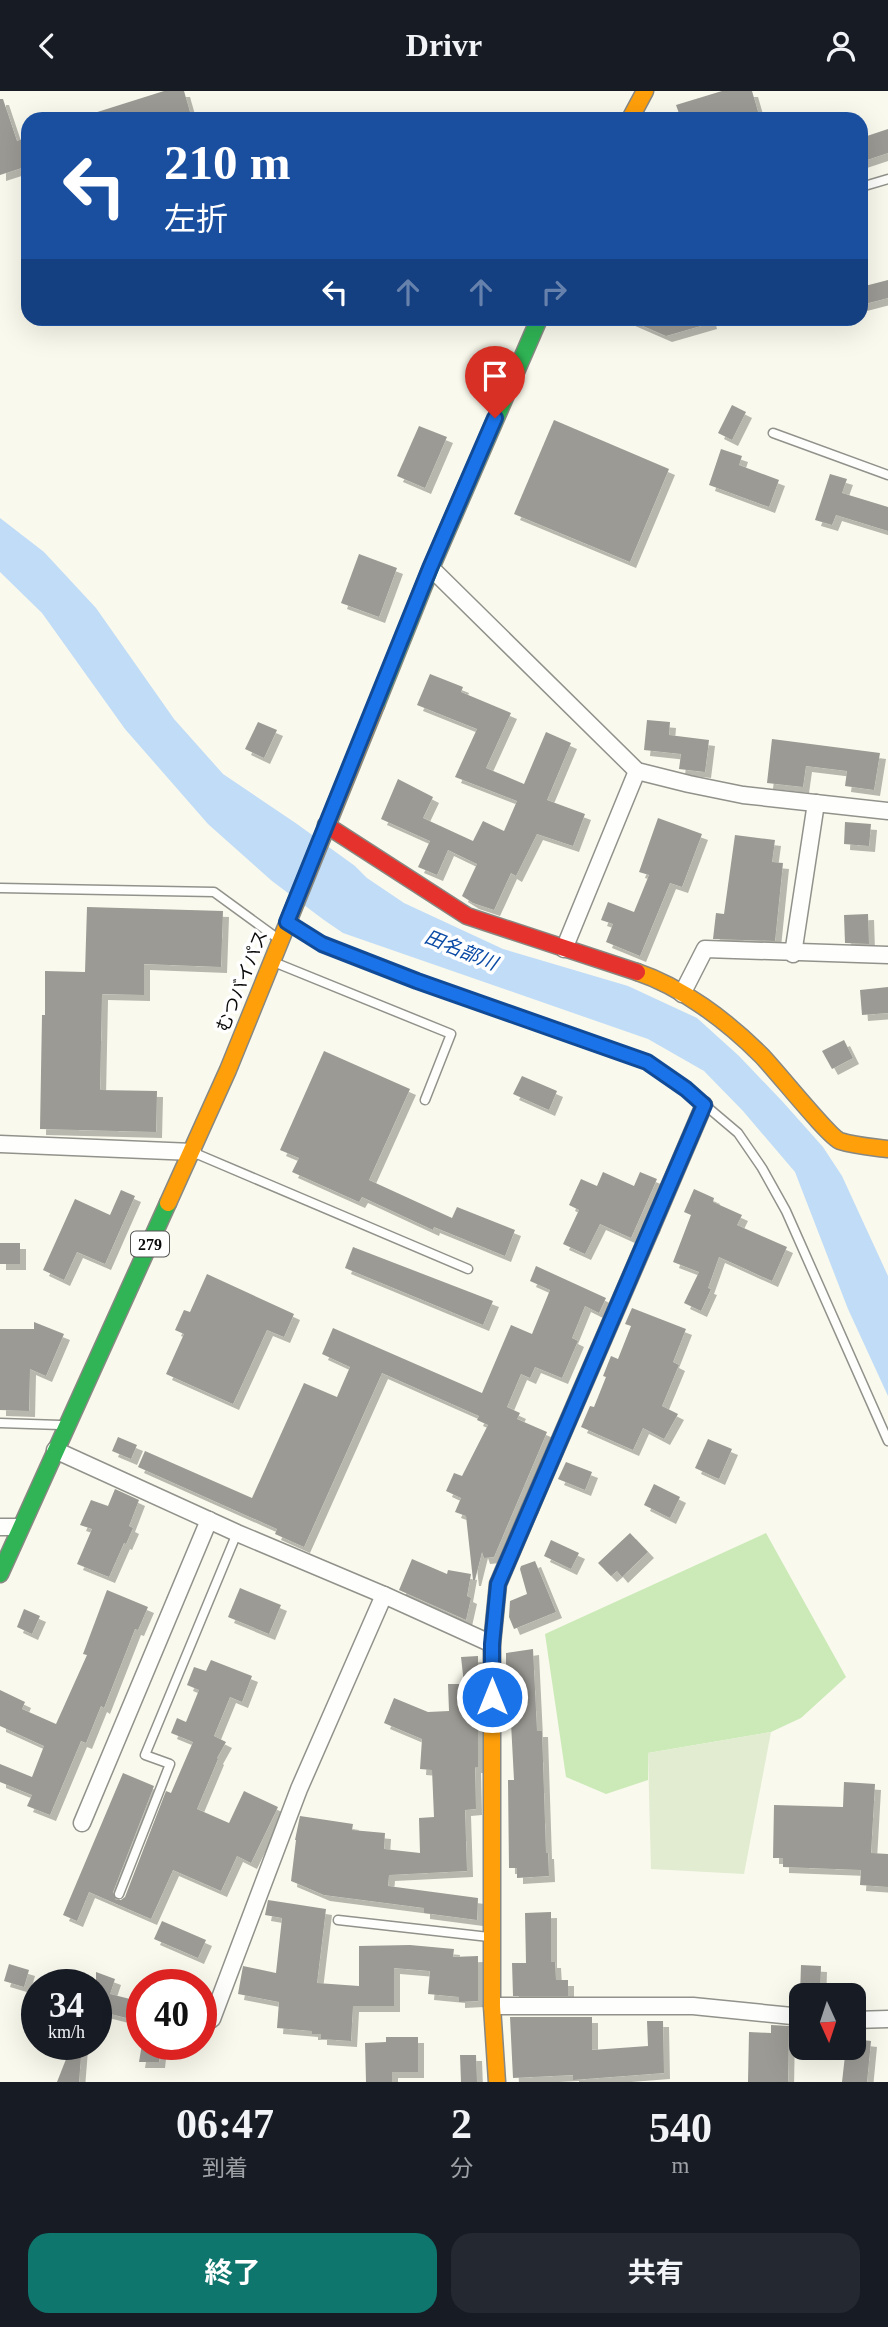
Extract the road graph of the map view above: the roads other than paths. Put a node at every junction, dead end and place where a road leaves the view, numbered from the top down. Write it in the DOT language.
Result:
graph roads {
  1 [pos="645,91"];
  2 [pos="634,112"];
  3 [pos="888,179"];
  4 [pos="868,185"];
  5 [pos="536,326"];
  6 [pos="773,433"];
  7 [pos="888,475"];
  8 [pos="430,568"];
  9 [pos="637,771"];
  10 [pos="816,803"];
  11 [pos="888,811"];
  12 [pos="324,832"];
  13 [pos="0,888"];
  14 [pos="289,916"];
  15 [pos="280,940"];
  16 [pos="564,949"];
  17 [pos="793,954"];
  18 [pos="888,955"];
  19 [pos="271,961"];
  20 [pos="682,995"];
  21 [pos="425,1100"];
  22 [pos="704,1105"];
  23 [pos="0,1144"];
  24 [pos="888,1149"];
  25 [pos="192,1152"];
  26 [pos="468,1269"];
  27 [pos="0,1423"];
  28 [pos="66,1425"];
  29 [pos="888,1441"];
  30 [pos="55,1450"];
  31 [pos="209,1520"];
  32 [pos="0,1527"];
  33 [pos="20,1527"];
  34 [pos="237,1533"];
  35 [pos="0,1574"];
  36 [pos="384,1595"];
  37 [pos="492,1644"];
  38 [pos="82,1823"];
  39 [pos="119,1894"];
  40 [pos="338,1920"];
  41 [pos="492,1937"];
  42 [pos="217,2006"];
  43 [pos="492,2006"];
  44 [pos="789,2016"];
  45 [pos="888,2019"];
  46 [pos="866,2020"];
  47 [pos="497,2082"];
  1 -- 2 [label="main road"];
  3 -- 4 [label="lane"];
  5 -- 8 [label="main road, むつバイパス / 279"];
  6 -- 7 [label="lane"];
  8 -- 9 [label="street"];
  8 -- 12 [label="main road, むつバイパス / 279"];
  9 -- 10 [label="street"];
  9 -- 16 [label="street"];
  10 -- 11 [label="street"];
  10 -- 17 [label="street"];
  12 -- 14 [label="main road, むつバイパス / 279"];
  12 -- 16 [label="main road"];
  13 -- 15 [label="lane"];
  14 -- 15 [label="main road, むつバイパス / 279"];
  14 -- 22 [label="lane"];
  15 -- 19 [label="main road, むつバイパス / 279"];
  16 -- 20 [label="main road"];
  17 -- 18 [label="street"];
  17 -- 20 [label="street"];
  19 -- 21 [label="lane"];
  19 -- 25 [label="main road, むつバイパス / 279"];
  20 -- 24 [label="main road"];
  22 -- 29 [label="lane"];
  22 -- 37 [label="main road"];
  23 -- 25 [label="street"];
  25 -- 26 [label="lane"];
  25 -- 28 [label="main road, むつバイパス / 279"];
  27 -- 28 [label="lane"];
  28 -- 30 [label="main road, むつバイパス / 279"];
  30 -- 31 [label="street"];
  30 -- 33 [label="main road, むつバイパス / 279"];
  31 -- 34 [label="street"];
  31 -- 38 [label="street"];
  32 -- 33 [label="street"];
  33 -- 35 [label="main road, むつバイパス / 279"];
  34 -- 36 [label="street"];
  34 -- 39 [label="lane"];
  36 -- 37 [label="street"];
  36 -- 42 [label="street"];
  37 -- 41 [label="main road"];
  40 -- 41 [label="lane"];
  41 -- 43 [label="main road"];
  43 -- 44 [label="street"];
  43 -- 47 [label="main road"];
  45 -- 46 [label="street"];
}
